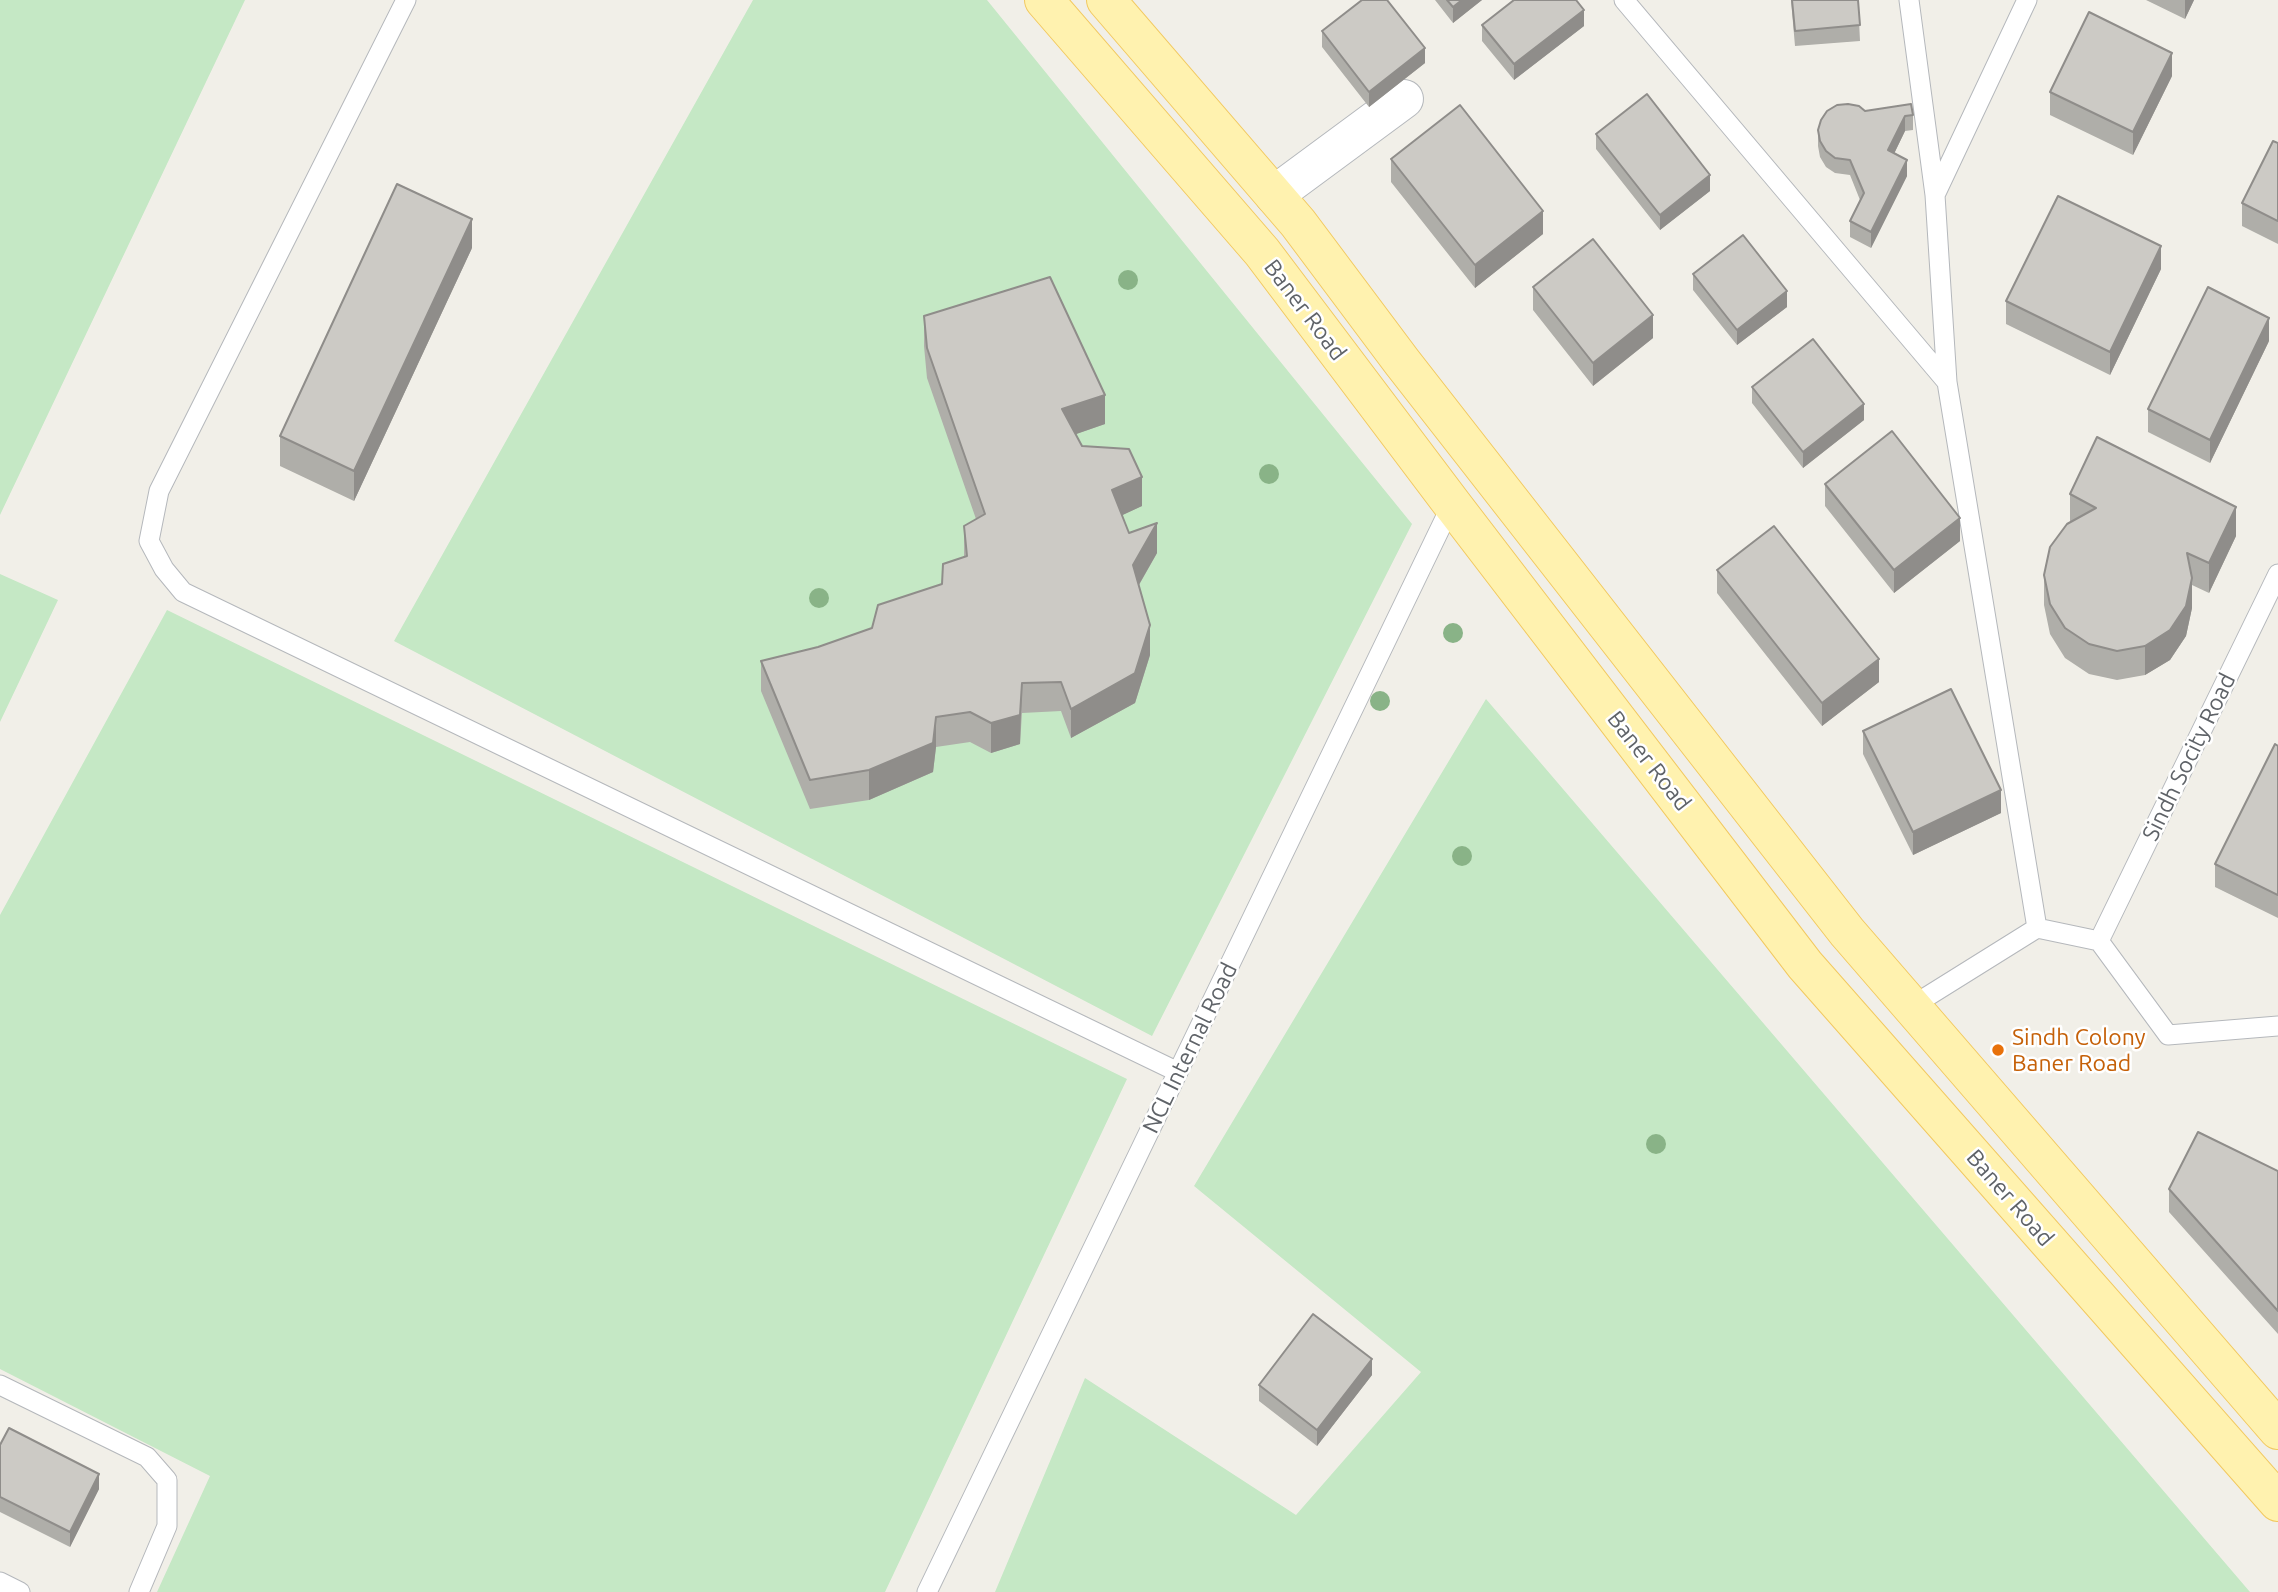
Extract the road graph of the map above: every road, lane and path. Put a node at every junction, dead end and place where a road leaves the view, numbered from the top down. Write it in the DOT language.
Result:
graph roads {
  1 [pos="406,0"];
  2 [pos="1044,0"];
  3 [pos="1106,0"];
  4 [pos="1624,0"];
  5 [pos="1909,0"];
  6 [pos="2027,0"];
  7 [pos="1404,99"];
  8 [pos="1274,195"];
  9 [pos="1935,195"];
  10 [pos="1947,382"];
  11 [pos="1452,505"];
  12 [pos="2278,574"];
  13 [pos="2037,928"];
  14 [pos="2099,941"];
  15 [pos="1912,1006"];
  16 [pos="2278,1026"];
  17 [pos="1868,1033"];
  18 [pos="1178,1072"];
  19 [pos="0,1385"];
  20 [pos="2278,1430"];
  21 [pos="2278,1502"];
  22 [pos="0,1582"];
  23 [pos="20,1592"];
  24 [pos="139,1592"];
  25 [pos="928,1592"];
  1 -- 18 [label="lane"];
  2 -- 11 [label="main road, Baner Road"];
  3 -- 8 [label="main road, Baner Road"];
  4 -- 10 [label="lane"];
  5 -- 9 [label="lane"];
  6 -- 9 [label="lane"];
  7 -- 8 [label="street"];
  8 -- 15 [label="main road, Baner Road"];
  9 -- 10 [label="lane"];
  10 -- 13 [label="lane"];
  11 -- 17 [label="main road, Baner Road"];
  11 -- 18 [label="lane, NCL Internal Road"];
  12 -- 14 [label="lane, Sindh Socity Road"];
  13 -- 14 [label="lane"];
  13 -- 15 [label="lane"];
  14 -- 16 [label="lane"];
  15 -- 17 [label="main road"];
  15 -- 20 [label="main road, Baner Road"];
  17 -- 21 [label="main road, Baner Road"];
  18 -- 25 [label="lane, NCL Internal Road"];
  19 -- 24 [label="lane"];
  22 -- 23 [label="lane"];
}
